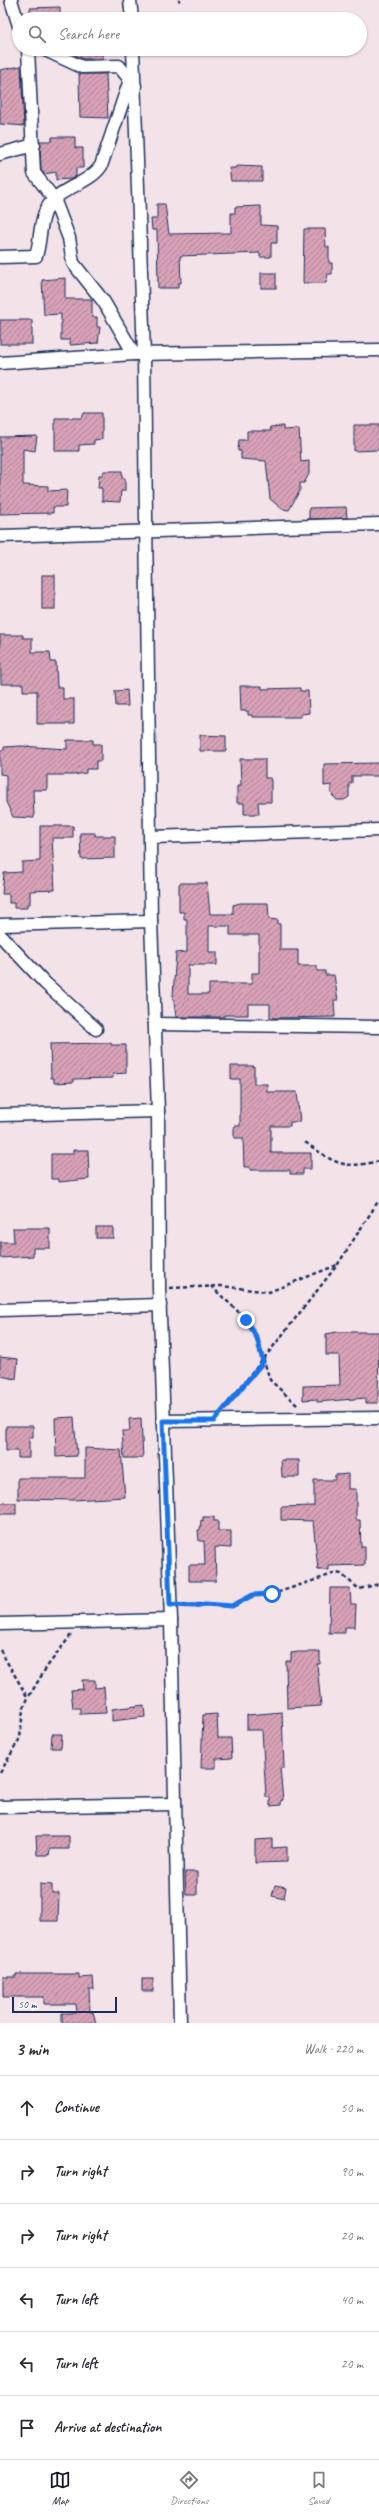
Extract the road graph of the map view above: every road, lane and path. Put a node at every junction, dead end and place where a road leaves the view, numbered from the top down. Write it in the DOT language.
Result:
graph roads {
  1 [pos="11,0"];
  2 [pos="130,0"];
  3 [pos="15,12"];
  4 [pos="131,12"];
  5 [pos="28,56"];
  6 [pos="58,56"];
  7 [pos="133,56"];
  8 [pos="133,83"];
  9 [pos="34,145"];
  10 [pos="0,154"];
  11 [pos="54,199"];
  12 [pos="0,257"];
  13 [pos="379,350"];
  14 [pos="139,355"];
  15 [pos="0,363"];
  16 [pos="379,524"];
  17 [pos="146,532"];
  18 [pos="0,536"];
  19 [pos="379,830"];
  20 [pos="151,837"];
  21 [pos="151,921"];
  22 [pos="0,925"];
  23 [pos="0,935"];
  24 [pos="155,1024"];
  25 [pos="379,1027"];
  26 [pos="96,1029"];
  27 [pos="158,1111"];
  28 [pos="0,1115"];
  29 [pos="305,1142"];
  30 [pos="379,1161"];
  31 [pos="379,1200"];
  32 [pos="338,1264"];
  33 [pos="211,1285"];
  34 [pos="159,1288"];
  35 [pos="160,1305"];
  36 [pos="0,1310"];
  37 [pos="263,1362"];
  38 [pos="379,1418"];
  39 [pos="313,1420"];
  40 [pos="163,1421"];
  41 [pos="214,1421"];
  42 [pos="379,1584"];
  43 [pos="170,1605"];
  44 [pos="82,1620"];
  45 [pos="171,1620"];
  46 [pos="0,1624"];
  47 [pos="0,1650"];
  48 [pos="28,1698"];
  49 [pos="0,1773"];
  50 [pos="175,1804"];
  51 [pos="0,1807"];
  52 [pos="180,2023"];
  1 -- 3 [label="street"];
  2 -- 4 [label="street"];
  5 -- 9 [label="street"];
  6 -- 8 [label="street"];
  7 -- 8 [label="street"];
  8 -- 11 [label="street"];
  8 -- 14 [label="street"];
  9 -- 10 [label="street"];
  9 -- 11 [label="street"];
  11 -- 12 [label="street"];
  11 -- 14 [label="street"];
  13 -- 14 [label="street"];
  14 -- 15 [label="street"];
  14 -- 17 [label="street"];
  16 -- 17 [label="street"];
  17 -- 18 [label="street"];
  17 -- 20 [label="street"];
  19 -- 20 [label="street"];
  20 -- 21 [label="street"];
  21 -- 22 [label="street"];
  21 -- 24 [label="street"];
  23 -- 26 [label="street"];
  24 -- 25 [label="street"];
  24 -- 27 [label="street"];
  27 -- 28 [label="street"];
  27 -- 34 [label="street"];
  29 -- 30 [label="path"];
  31 -- 32 [label="path"];
  32 -- 33 [label="path"];
  32 -- 37 [label="path"];
  33 -- 34 [label="path"];
  33 -- 37 [label="path"];
  34 -- 35 [label="street"];
  35 -- 36 [label="street"];
  35 -- 40 [label="street"];
  37 -- 39 [label="path"];
  37 -- 41 [label="path"];
  38 -- 39 [label="street"];
  39 -- 41 [label="street"];
  40 -- 41 [label="street"];
  40 -- 43 [label="street"];
  42 -- 43 [label="path"];
  43 -- 45 [label="street"];
  44 -- 45 [label="street"];
  44 -- 46 [label="street"];
  44 -- 48 [label="path"];
  45 -- 50 [label="street"];
  47 -- 48 [label="path"];
  48 -- 49 [label="path"];
  50 -- 51 [label="street"];
  50 -- 52 [label="street"];
}
